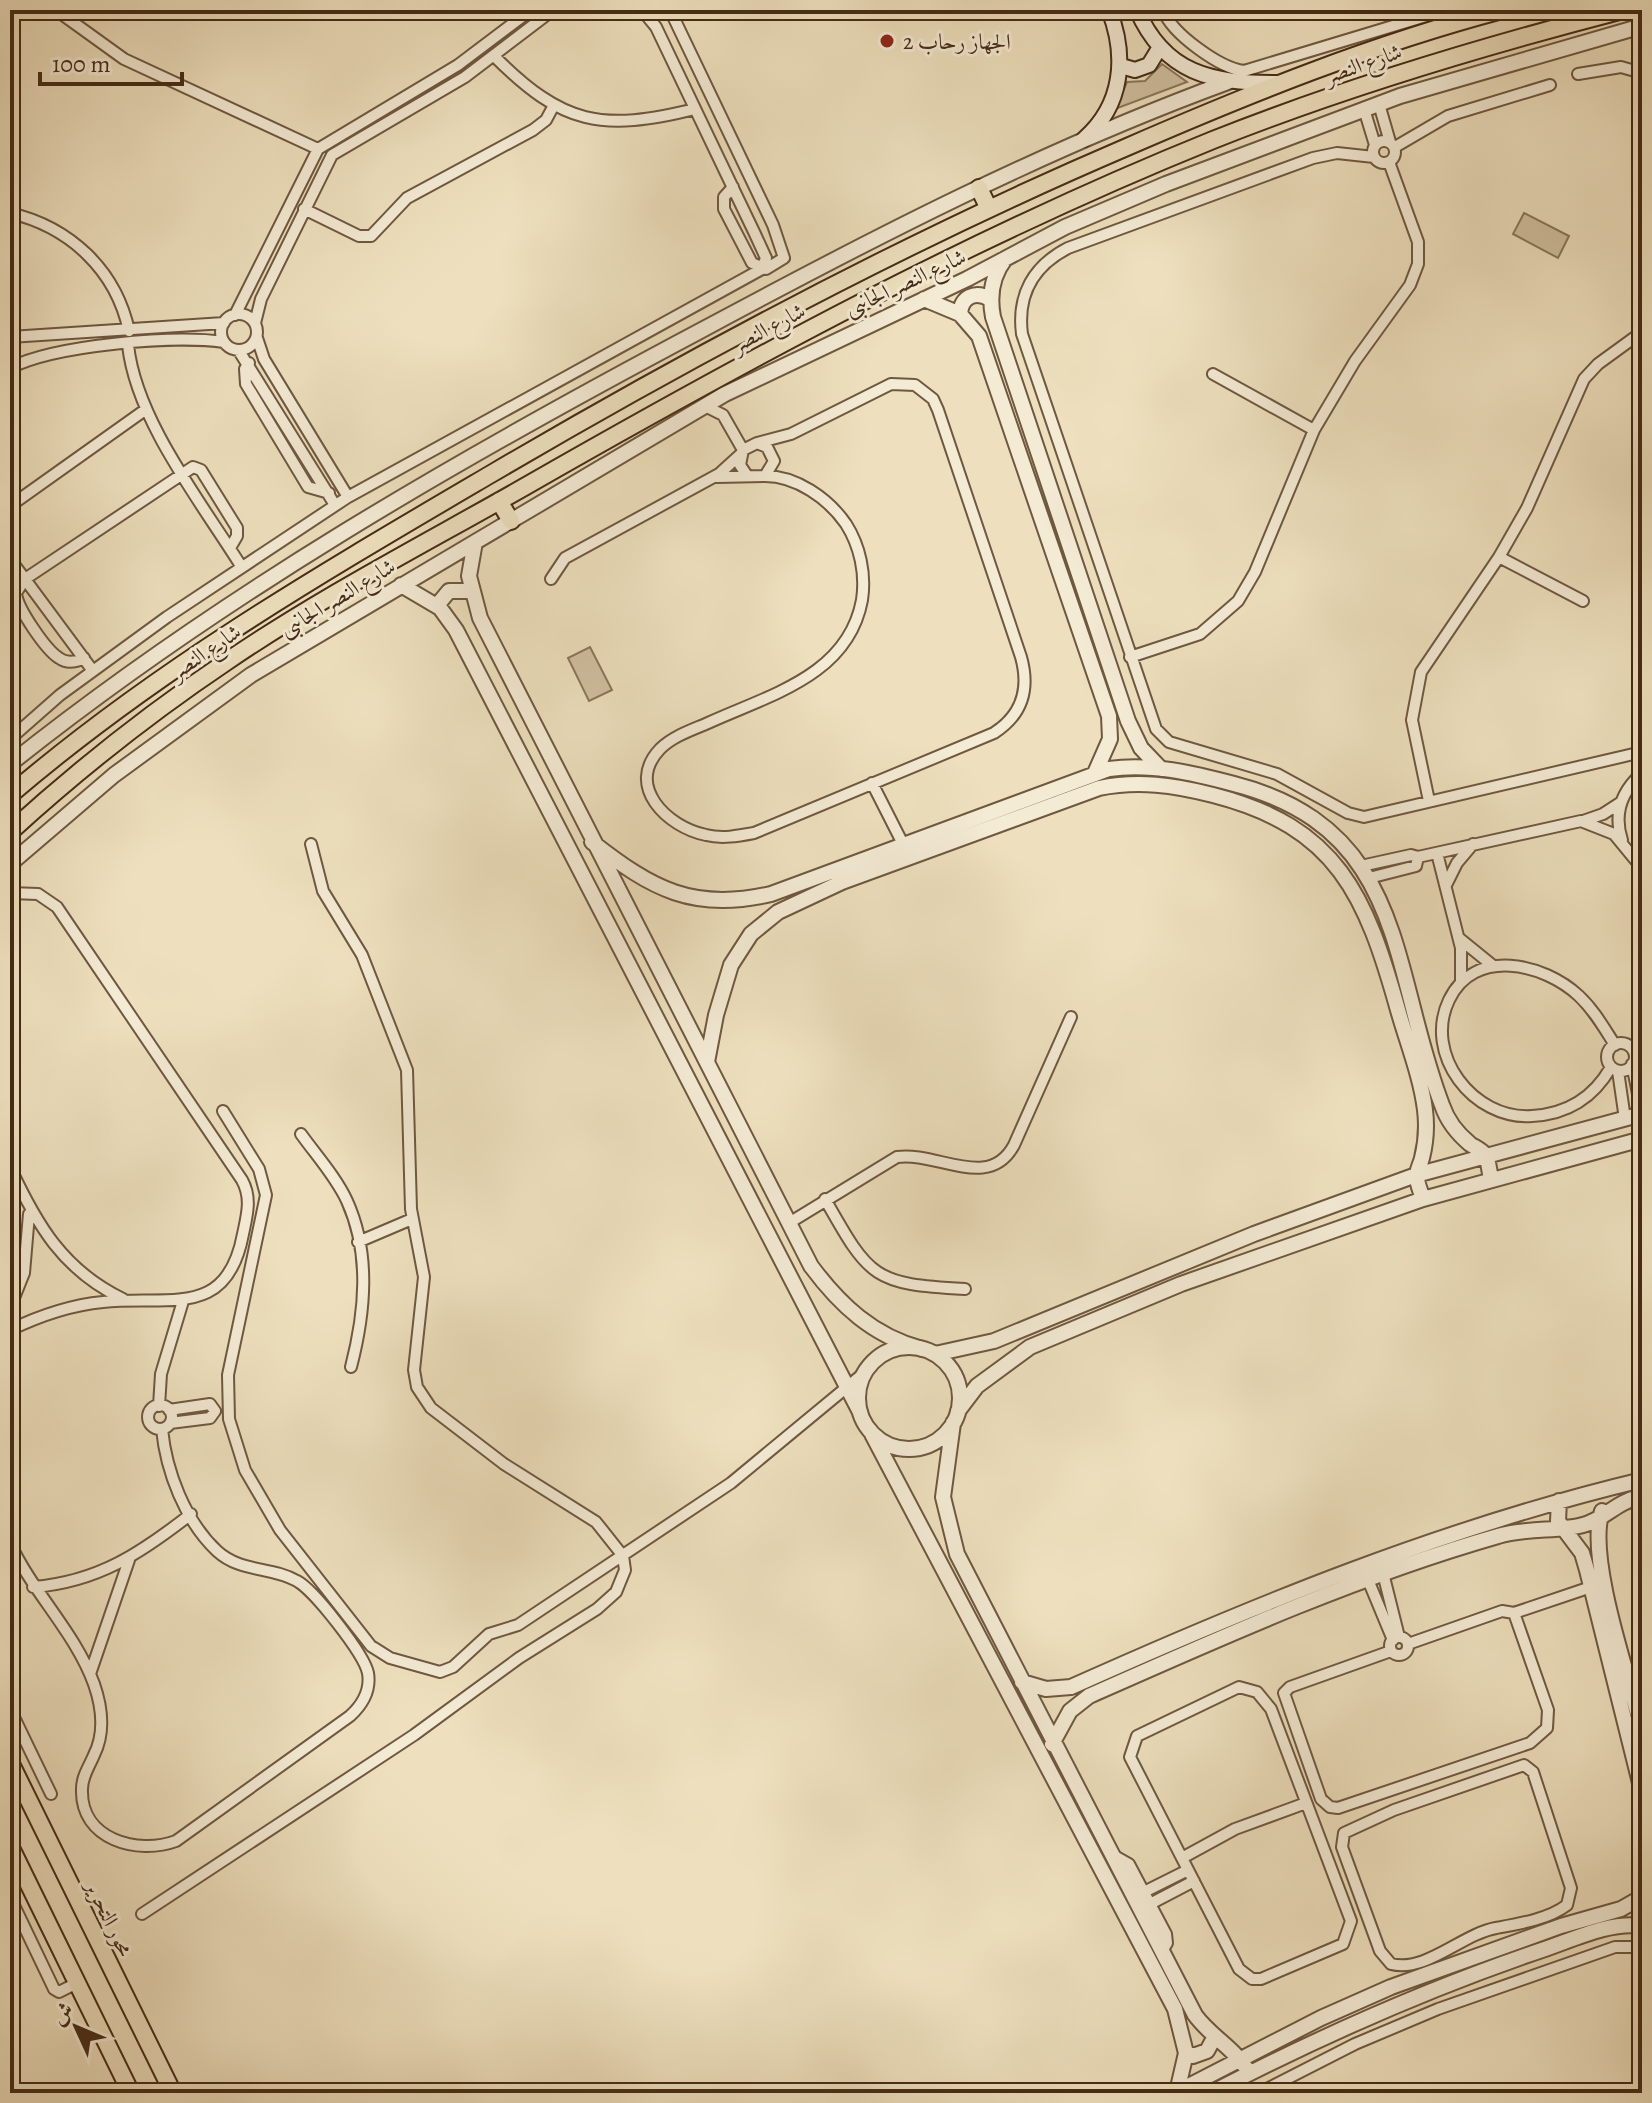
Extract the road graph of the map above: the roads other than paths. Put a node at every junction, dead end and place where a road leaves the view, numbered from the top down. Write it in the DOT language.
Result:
graph roads {
  1 [pos="56,10"];
  2 [pos="531,10"];
  3 [pos="553,10"];
  4 [pos="642,10"];
  5 [pos="670,10"];
  6 [pos="1109,10"];
  7 [pos="1137,10"];
  8 [pos="1163,10"];
  9 [pos="1446,10"];
  10 [pos="1623,10"];
  11 [pos="1490,12"];
  12 [pos="1418,14"];
  13 [pos="1642,26"];
  14 [pos="1625,31"];
  15 [pos="1642,38"];
  16 [pos="1160,47"];
  17 [pos="494,56"];
  18 [pos="693,64"];
  19 [pos="1121,66"];
  20 [pos="677,72"];
  21 [pos="1642,73"];
  22 [pos="1578,74"];
  23 [pos="1228,82"];
  24 [pos="1276,83"];
  25 [pos="1550,85"];
  26 [pos="393,103"];
  27 [pos="554,105"];
  28 [pos="1371,107"];
  29 [pos="695,109"];
  30 [pos="400,116"];
  31 [pos="1084,139"];
  32 [pos="732,144"];
  33 [pos="1393,144"];
  34 [pos="1375,145"];
  35 [pos="318,149"];
  36 [pos="715,151"];
  37 [pos="1374,157"];
  38 [pos="1389,162"];
  39 [pos="733,187"];
  40 [pos="979,188"];
  41 [pos="304,209"];
  42 [pos="989,209"];
  43 [pos="10,213"];
  44 [pos="773,225"];
  45 [pos="755,234"];
  46 [pos="1008,256"];
  47 [pos="762,269"];
  48 [pos="924,299"];
  49 [pos="990,299"];
  50 [pos="960,314"];
  51 [pos="235,315"];
  52 [pos="224,323"];
  53 [pos="255,323"];
  54 [pos="129,331"];
  55 [pos="1642,332"];
  56 [pos="10,337"];
  57 [pos="257,338"];
  58 [pos="224,342"];
  59 [pos="1642,342"];
  60 [pos="128,345"];
  61 [pos="1621,349"];
  62 [pos="239,351"];
  63 [pos="249,363"];
  64 [pos="10,368"];
  65 [pos="1213,374"];
  66 [pos="725,394"];
  67 [pos="705,406"];
  68 [pos="145,410"];
  69 [pos="1314,430"];
  70 [pos="791,434"];
  71 [pos="747,448"];
  72 [pos="774,458"];
  73 [pos="325,459"];
  74 [pos="312,466"];
  75 [pos="183,471"];
  76 [pos="746,474"];
  77 [pos="765,476"];
  78 [pos="711,479"];
  79 [pos="790,480"];
  80 [pos="329,493"];
  81 [pos="348,497"];
  82 [pos="499,501"];
  83 [pos="335,505"];
  84 [pos="10,506"];
  85 [pos="511,521"];
  86 [pos="475,542"];
  87 [pos="230,548"];
  88 [pos="1499,557"];
  89 [pos="10,559"];
  90 [pos="241,566"];
  91 [pos="25,579"];
  92 [pos="551,579"];
  93 [pos="401,585"];
  94 [pos="471,591"];
  95 [pos="1583,601"];
  96 [pos="440,608"];
  97 [pos="1130,657"];
  98 [pos="84,658"];
  99 [pos="93,671"];
  100 [pos="1134,736"];
  101 [pos="10,739"];
  102 [pos="1110,739"];
  103 [pos="1642,752"];
  104 [pos="10,764"];
  105 [pos="1160,768"];
  106 [pos="1096,771"];
  107 [pos="1642,773"];
  108 [pos="872,783"];
  109 [pos="1163,785"];
  110 [pos="1099,788"];
  111 [pos="10,795"];
  112 [pos="1429,801"];
  113 [pos="1620,803"];
  114 [pos="1581,821"];
  115 [pos="10,832"];
  116 [pos="592,842"];
  117 [pos="1622,842"];
  118 [pos="311,844"];
  119 [pos="903,844"];
  120 [pos="1473,844"];
  121 [pos="1437,853"];
  122 [pos="10,864"];
  123 [pos="1642,868"];
  124 [pos="1365,872"];
  125 [pos="1446,885"];
  126 [pos="10,893"];
  127 [pos="1458,938"];
  128 [pos="1492,965"];
  129 [pos="1461,981"];
  130 [pos="1071,1017"];
  131 [pos="1615,1045"];
  132 [pos="1636,1056"];
  133 [pos="707,1062"];
  134 [pos="1614,1069"];
  135 [pos="223,1111"];
  136 [pos="1642,1114"];
  137 [pos="1625,1119"];
  138 [pos="301,1134"];
  139 [pos="1642,1139"];
  140 [pos="1485,1155"];
  141 [pos="10,1167"];
  142 [pos="1416,1175"];
  143 [pos="1491,1178"];
  144 [pos="825,1199"];
  145 [pos="1423,1199"];
  146 [pos="29,1208"];
  147 [pos="412,1219"];
  148 [pos="789,1223"];
  149 [pos="358,1242"];
  150 [pos="965,1289"];
  151 [pos="125,1300"];
  152 [pos="183,1301"];
  153 [pos="10,1308"];
  154 [pos="10,1330"];
  155 [pos="928,1351"];
  156 [pos="351,1367"];
  157 [pos="864,1373"];
  158 [pos="847,1388"];
  159 [pos="164,1408"];
  160 [pos="860,1412"];
  161 [pos="956,1417"];
  162 [pos="166,1426"];
  163 [pos="872,1434"];
  164 [pos="1642,1480"];
  165 [pos="1592,1492"];
  166 [pos="1642,1496"];
  167 [pos="1559,1501"];
  168 [pos="191,1514"];
  169 [pos="1600,1518"];
  170 [pos="1562,1527"];
  171 [pos="10,1543"];
  172 [pos="623,1556"];
  173 [pos="129,1560"];
  174 [pos="1379,1560"];
  175 [pos="1365,1574"];
  176 [pos="1384,1576"];
  177 [pos="33,1587"];
  178 [pos="1591,1587"];
  179 [pos="1514,1613"];
  180 [pos="1398,1643"];
  181 [pos="90,1674"];
  182 [pos="1023,1681"];
  183 [pos="1007,1687"];
  184 [pos="10,1709"];
  185 [pos="1642,1729"];
  186 [pos="1055,1742"];
  187 [pos="1039,1750"];
  188 [pos="10,1762"];
  189 [pos="1642,1791"];
  190 [pos="51,1794"];
  191 [pos="1306,1803"];
  192 [pos="10,1846"];
  193 [pos="1113,1855"];
  194 [pos="1182,1858"];
  195 [pos="1188,1870"];
  196 [pos="1194,1881"];
  197 [pos="1144,1892"];
  198 [pos="10,1897"];
  199 [pos="1642,1897"];
  200 [pos="1150,1904"];
  201 [pos="142,1914"];
  202 [pos="1642,1926"];
  203 [pos="1482,1933"];
  204 [pos="1502,1946"];
  205 [pos="1642,1947"];
  206 [pos="1162,1951"];
  207 [pos="1473,1957"];
  208 [pos="77,1983"];
  209 [pos="1214,2038"];
  210 [pos="1186,2053"];
  211 [pos="1241,2058"];
  212 [pos="1249,2073"];
  213 [pos="1176,2092"];
  214 [pos="131,2093"];
  215 [pos="173,2093"];
  216 [pos="1211,2093"];
  217 [pos="1259,2093"];
  1 -- 35 [label="street"];
  2 -- 26 [label="street"];
  3 -- 17 [label="street"];
  4 -- 20 [label="street"];
  5 -- 18 [label="street"];
  6 -- 19 [label="street"];
  7 -- 16 [label="street"];
  8 -- 12 [label="street"];
  9 -- 12 [label="street"];
  10 -- 82 [label="main road, شارع النصر"];
  11 -- 24 [label="main road, شارع النصر"];
  13 -- 14 [label="street, شارع النصر الجانبى"];
  14 -- 15 [label="street"];
  14 -- 28 [label="street, شارع النصر الجانبى"];
  16 -- 19 [label="street"];
  16 -- 23 [label="street"];
  17 -- 27 [label="street"];
  17 -- 30 [label="street"];
  18 -- 20 [label="street"];
  18 -- 32 [label="street"];
  19 -- 31 [label="street"];
  20 -- 29 [label="street"];
  21 -- 22 [label="street"];
  23 -- 24 [label="street"];
  23 -- 31 [label="street"];
  24 -- 42 [label="main road, شارع النصر"];
  25 -- 33 [label="street"];
  26 -- 30 [label="street"];
  26 -- 35 [label="street"];
  27 -- 29 [label="street"];
  27 -- 41 [label="street"];
  28 -- 33 [label="street"];
  28 -- 34 [label="street"];
  28 -- 46 [label="street, شارع النصر الجانبى"];
  29 -- 36 [label="street"];
  30 -- 41 [label="street"];
  31 -- 40 [label="street"];
  32 -- 36 [label="street"];
  32 -- 44 [label="street"];
  33 -- 34 [label="street"];
  33 -- 38 [label="street"];
  34 -- 37 [label="street"];
  35 -- 51 [label="street"];
  36 -- 39 [label="street"];
  37 -- 38 [label="street"];
  37 -- 97 [label="street"];
  38 -- 69 [label="street"];
  39 -- 45 [label="street"];
  39 -- 47 [label="street"];
  40 -- 42 [label="main road"];
  40 -- 104 [label="street"];
  41 -- 53 [label="street"];
  42 -- 111 [label="main road, شارع النصر"];
  43 -- 54 [label="street"];
  44 -- 45 [label="street"];
  44 -- 47 [label="street"];
  45 -- 47 [label="street"];
  46 -- 48 [label="street, شارع النصر الجانبى"];
  46 -- 49 [label="street"];
  47 -- 81 [label="street"];
  48 -- 50 [label="street"];
  48 -- 66 [label="street, شارع النصر الجانبى"];
  49 -- 50 [label="street"];
  49 -- 100 [label="street"];
  50 -- 102 [label="street"];
  51 -- 52 [label="street"];
  51 -- 53 [label="street"];
  52 -- 54 [label="street"];
  52 -- 58 [label="street"];
  53 -- 57 [label="street"];
  54 -- 56 [label="street"];
  55 -- 61 [label="street"];
  57 -- 62 [label="street"];
  57 -- 73 [label="street"];
  58 -- 60 [label="street"];
  58 -- 62 [label="street"];
  59 -- 61 [label="street"];
  60 -- 64 [label="street"];
  60 -- 68 [label="street"];
  61 -- 88 [label="street"];
  62 -- 63 [label="street"];
  63 -- 74 [label="street"];
  63 -- 80 [label="street"];
  65 -- 69 [label="street"];
  66 -- 67 [label="street, شارع النصر الجانبى"];
  66 -- 71 [label="street"];
  67 -- 71 [label="street"];
  67 -- 85 [label="street, شارع النصر الجانبى"];
  68 -- 75 [label="street"];
  68 -- 84 [label="street"];
  69 -- 97 [label="street"];
  70 -- 71 [label="street"];
  70 -- 72 [label="street"];
  70 -- 108 [label="street"];
  71 -- 72 [label="street"];
  71 -- 76 [label="street"];
  71 -- 78 [label="street"];
  72 -- 77 [label="street"];
  72 -- 79 [label="street"];
  73 -- 74 [label="street"];
  73 -- 81 [label="street"];
  74 -- 80 [label="street"];
  75 -- 87 [label="street"];
  75 -- 87 [label="street"];
  75 -- 91 [label="street"];
  76 -- 77 [label="street"];
  76 -- 78 [label="street"];
  77 -- 79 [label="street"];
  78 -- 92 [label="street"];
  79 -- 108 [label="street"];
  80 -- 83 [label="street"];
  81 -- 83 [label="street"];
  82 -- 85 [label="main road"];
  82 -- 115 [label="main road, شارع النصر"];
  83 -- 90 [label="street"];
  85 -- 86 [label="street, شارع النصر الجانبى"];
  86 -- 93 [label="street, شارع النصر الجانبى"];
  86 -- 94 [label="street"];
  87 -- 90 [label="street"];
  88 -- 95 [label="street"];
  88 -- 112 [label="street"];
  89 -- 91 [label="street"];
  90 -- 99 [label="street"];
  91 -- 98 [label="street"];
  91 -- 98 [label="street"];
  93 -- 96 [label="street"];
  93 -- 122 [label="street, شارع النصر الجانبى"];
  94 -- 96 [label="street"];
  94 -- 116 [label="street"];
  96 -- 158 [label="street"];
  97 -- 112 [label="street"];
  98 -- 99 [label="street"];
  99 -- 101 [label="street"];
  100 -- 102 [label="street"];
  100 -- 105 [label="street"];
  102 -- 106 [label="street"];
  103 -- 112 [label="street"];
  105 -- 106 [label="street"];
  105 -- 109 [label="street"];
  105 -- 124 [label="street"];
  106 -- 110 [label="street"];
  106 -- 119 [label="street"];
  107 -- 113 [label="street"];
  108 -- 119 [label="street"];
  109 -- 110 [label="street"];
  109 -- 142 [label="street"];
  110 -- 133 [label="street"];
  113 -- 114 [label="street"];
  113 -- 117 [label="street"];
  114 -- 117 [label="street"];
  114 -- 120 [label="street"];
  116 -- 119 [label="street"];
  116 -- 133 [label="street"];
  117 -- 123 [label="street"];
  118 -- 147 [label="street"];
  120 -- 121 [label="street"];
  120 -- 125 [label="street"];
  121 -- 124 [label="street"];
  121 -- 125 [label="street"];
  124 -- 140 [label="street"];
  125 -- 127 [label="street"];
  126 -- 152 [label="street"];
  127 -- 128 [label="street"];
  127 -- 129 [label="street"];
  128 -- 129 [label="street"];
  128 -- 131 [label="street"];
  129 -- 134 [label="street"];
  130 -- 144 [label="street"];
  131 -- 132 [label="street"];
  131 -- 134 [label="street"];
  132 -- 134 [label="street"];
  132 -- 136 [label="street"];
  133 -- 148 [label="street"];
  134 -- 137 [label="street"];
  135 -- 172 [label="street"];
  136 -- 137 [label="street"];
  137 -- 140 [label="street"];
  138 -- 149 [label="street"];
  139 -- 143 [label="street"];
  140 -- 142 [label="street"];
  140 -- 143 [label="street"];
  141 -- 146 [label="street"];
  142 -- 145 [label="street"];
  142 -- 155 [label="street"];
  143 -- 145 [label="street"];
  144 -- 148 [label="street"];
  144 -- 150 [label="street"];
  145 -- 161 [label="street"];
  146 -- 151 [label="street"];
  146 -- 153 [label="street"];
  147 -- 149 [label="street"];
  147 -- 172 [label="street"];
  148 -- 155 [label="street"];
  149 -- 156 [label="street"];
  151 -- 152 [label="street"];
  151 -- 154 [label="street"];
  152 -- 159 [label="street"];
  155 -- 157 [label="street"];
  155 -- 161 [label="street"];
  157 -- 158 [label="street"];
  157 -- 160 [label="street"];
  158 -- 160 [label="street"];
  158 -- 172 [label="street"];
  159 -- 162 [label="street"];
  159 -- 162 [label="street"];
  159 -- 162 [label="street"];
  160 -- 163 [label="street"];
  161 -- 163 [label="street"];
  161 -- 182 [label="street"];
  162 -- 168 [label="street"];
  163 -- 183 [label="street"];
  164 -- 165 [label="street"];
  165 -- 167 [label="street"];
  165 -- 169 [label="street"];
  166 -- 169 [label="street"];
  167 -- 170 [label="street"];
  167 -- 174 [label="street"];
  168 -- 173 [label="street"];
  168 -- 181 [label="street"];
  169 -- 170 [label="street"];
  169 -- 185 [label="street"];
  170 -- 176 [label="street"];
  170 -- 178 [label="street"];
  171 -- 177 [label="street"];
  172 -- 201 [label="street"];
  173 -- 177 [label="street"];
  173 -- 181 [label="street"];
  174 -- 175 [label="street"];
  174 -- 176 [label="street"];
  175 -- 176 [label="street"];
  175 -- 180 [label="street"];
  175 -- 182 [label="street"];
  175 -- 186 [label="street"];
  176 -- 180 [label="street"];
  177 -- 181 [label="street"];
  178 -- 179 [label="street"];
  178 -- 189 [label="street"];
  179 -- 180 [label="street"];
  179 -- 180 [label="street"];
  182 -- 183 [label="street"];
  182 -- 186 [label="street"];
  183 -- 187 [label="street"];
  184 -- 190 [label="street"];
  186 -- 187 [label="street"];
  186 -- 193 [label="street"];
  187 -- 210 [label="street"];
  188 -- 215 [label="main road, محور التحرير"];
  191 -- 194 [label="street"];
  191 -- 194 [label="street"];
  191 -- 196 [label="street"];
  192 -- 208 [label="main road"];
  193 -- 197 [label="street"];
  193 -- 206 [label="street"];
  194 -- 195 [label="street"];
  195 -- 196 [label="street"];
  195 -- 197 [label="street"];
  196 -- 200 [label="street"];
  197 -- 200 [label="street"];
  198 -- 208 [label="street"];
  199 -- 204 [label="street"];
  200 -- 206 [label="street"];
  202 -- 212 [label="street"];
  203 -- 203 [label="street"];
  203 -- 204 [label="street"];
  203 -- 207 [label="street"];
  204 -- 207 [label="street"];
  205 -- 217 [label="street"];
  206 -- 209 [label="street"];
  207 -- 211 [label="street"];
  208 -- 214 [label="main road"];
  209 -- 210 [label="street"];
  209 -- 211 [label="street"];
  210 -- 213 [label="street"];
  211 -- 212 [label="street"];
  211 -- 213 [label="street"];
  212 -- 216 [label="street"];
}
